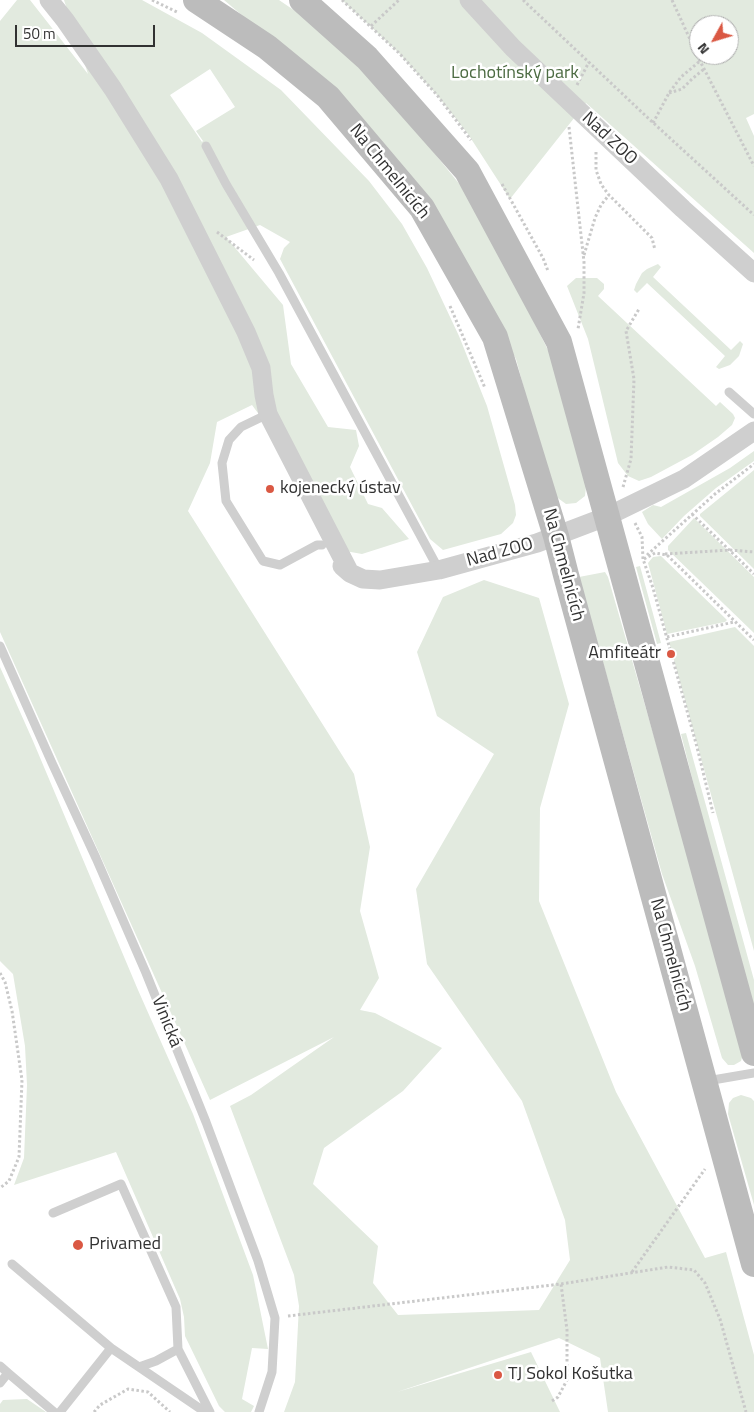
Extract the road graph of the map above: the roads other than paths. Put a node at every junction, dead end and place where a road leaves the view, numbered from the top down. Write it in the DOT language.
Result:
graph roads {
  1 [pos="49,0"];
  2 [pos="302,0"];
  3 [pos="469,0"];
  4 [pos="191,8"];
  5 [pos="206,146"];
  6 [pos="754,273"];
  7 [pos="729,392"];
  8 [pos="268,414"];
  9 [pos="754,414"];
  10 [pos="754,431"];
  11 [pos="608,516"];
  12 [pos="556,536"];
  13 [pos="322,545"];
  14 [pos="439,570"];
  15 [pos="350,573"];
  16 [pos="0,646"];
  17 [pos="754,1053"];
  18 [pos="754,1073"];
  19 [pos="704,1082"];
  20 [pos="53,1214"];
  21 [pos="12,1264"];
  22 [pos="754,1264"];
  23 [pos="111,1348"];
  24 [pos="178,1349"];
  25 [pos="0,1366"];
  26 [pos="139,1367"];
  27 [pos="8,1373"];
  28 [pos="0,1383"];
  29 [pos="54,1412"];
  30 [pos="60,1412"];
  31 [pos="206,1412"];
  32 [pos="210,1412"];
  33 [pos="259,1412"];
  1 -- 8 [label="street"];
  2 -- 11 [label="street"];
  3 -- 6 [label="street, Nad ZOO"];
  4 -- 12 [label="street, Na Chmelnicích"];
  5 -- 14 [label="lane"];
  7 -- 9 [label="lane"];
  8 -- 13 [label="lane"];
  8 -- 15 [label="street"];
  10 -- 11 [label="street, Nad ZOO"];
  11 -- 12 [label="street, Nad ZOO"];
  11 -- 17 [label="street"];
  12 -- 14 [label="street, Nad ZOO"];
  12 -- 19 [label="street, Na Chmelnicích"];
  13 -- 15 [label="street, Nad ZOO"];
  14 -- 15 [label="street, Nad ZOO"];
  16 -- 33 [label="lane, Vinická"];
  18 -- 19 [label="lane"];
  19 -- 22 [label="street, Na Chmelnicích"];
  20 -- 24 [label="lane"];
  21 -- 23 [label="lane"];
  23 -- 26 [label="lane"];
  23 -- 30 [label="lane"];
  24 -- 26 [label="lane"];
  24 -- 32 [label="lane"];
  25 -- 27 [label="lane"];
  26 -- 31 [label="lane"];
  27 -- 28 [label="lane"];
  27 -- 29 [label="lane"];
}
